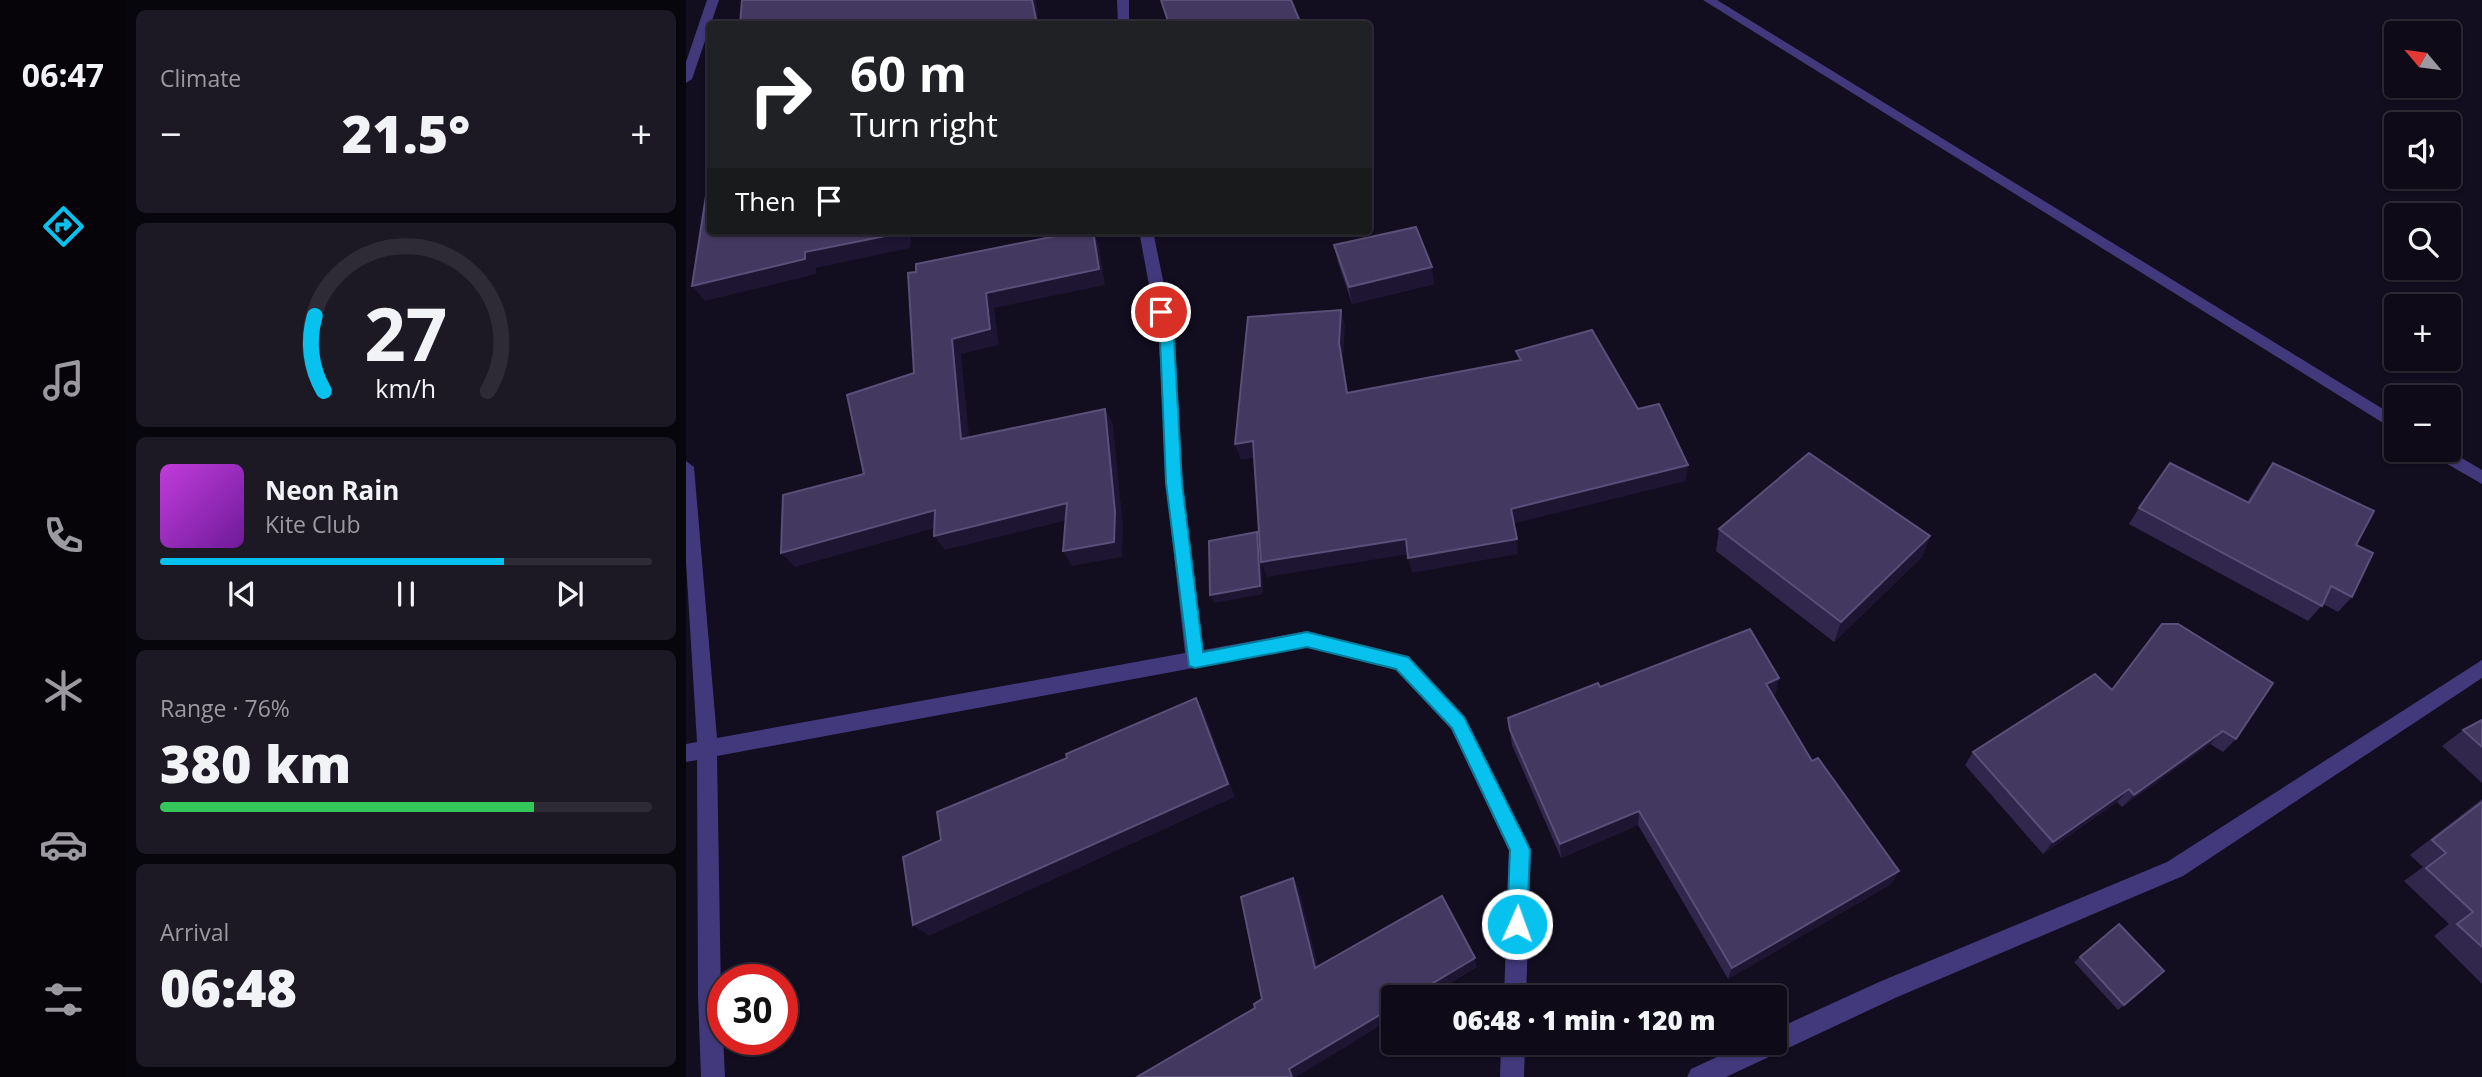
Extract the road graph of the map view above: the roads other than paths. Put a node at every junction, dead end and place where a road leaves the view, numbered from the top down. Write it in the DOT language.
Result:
graph roads {
  1 [pos="713,0"];
  2 [pos="1123,0"];
  3 [pos="1709,0"];
  4 [pos="1124,21"];
  5 [pos="686,79"];
  6 [pos="1147,235"];
  7 [pos="2384,418"];
  8 [pos="2456,462"];
  9 [pos="686,467"];
  10 [pos="2482,478"];
  11 [pos="1195,661"];
  12 [pos="2482,668"];
  13 [pos="707,748"];
  14 [pos="686,753"];
  15 [pos="1515,985"];
  16 [pos="1787,1037"];
  17 [pos="1513,1055"];
  18 [pos="1748,1055"];
  19 [pos="713,1077"];
  20 [pos="1512,1077"];
  21 [pos="1699,1077"];
  1 -- 5 [label="street"];
  2 -- 4 [label="street"];
  3 -- 7 [label="street"];
  6 -- 11 [label="street"];
  8 -- 10 [label="street"];
  9 -- 13 [label="street"];
  11 -- 13 [label="street"];
  11 -- 15 [label="street"];
  12 -- 16 [label="street"];
  13 -- 14 [label="street"];
  13 -- 19 [label="street"];
  17 -- 20 [label="street"];
  18 -- 21 [label="street"];
}
